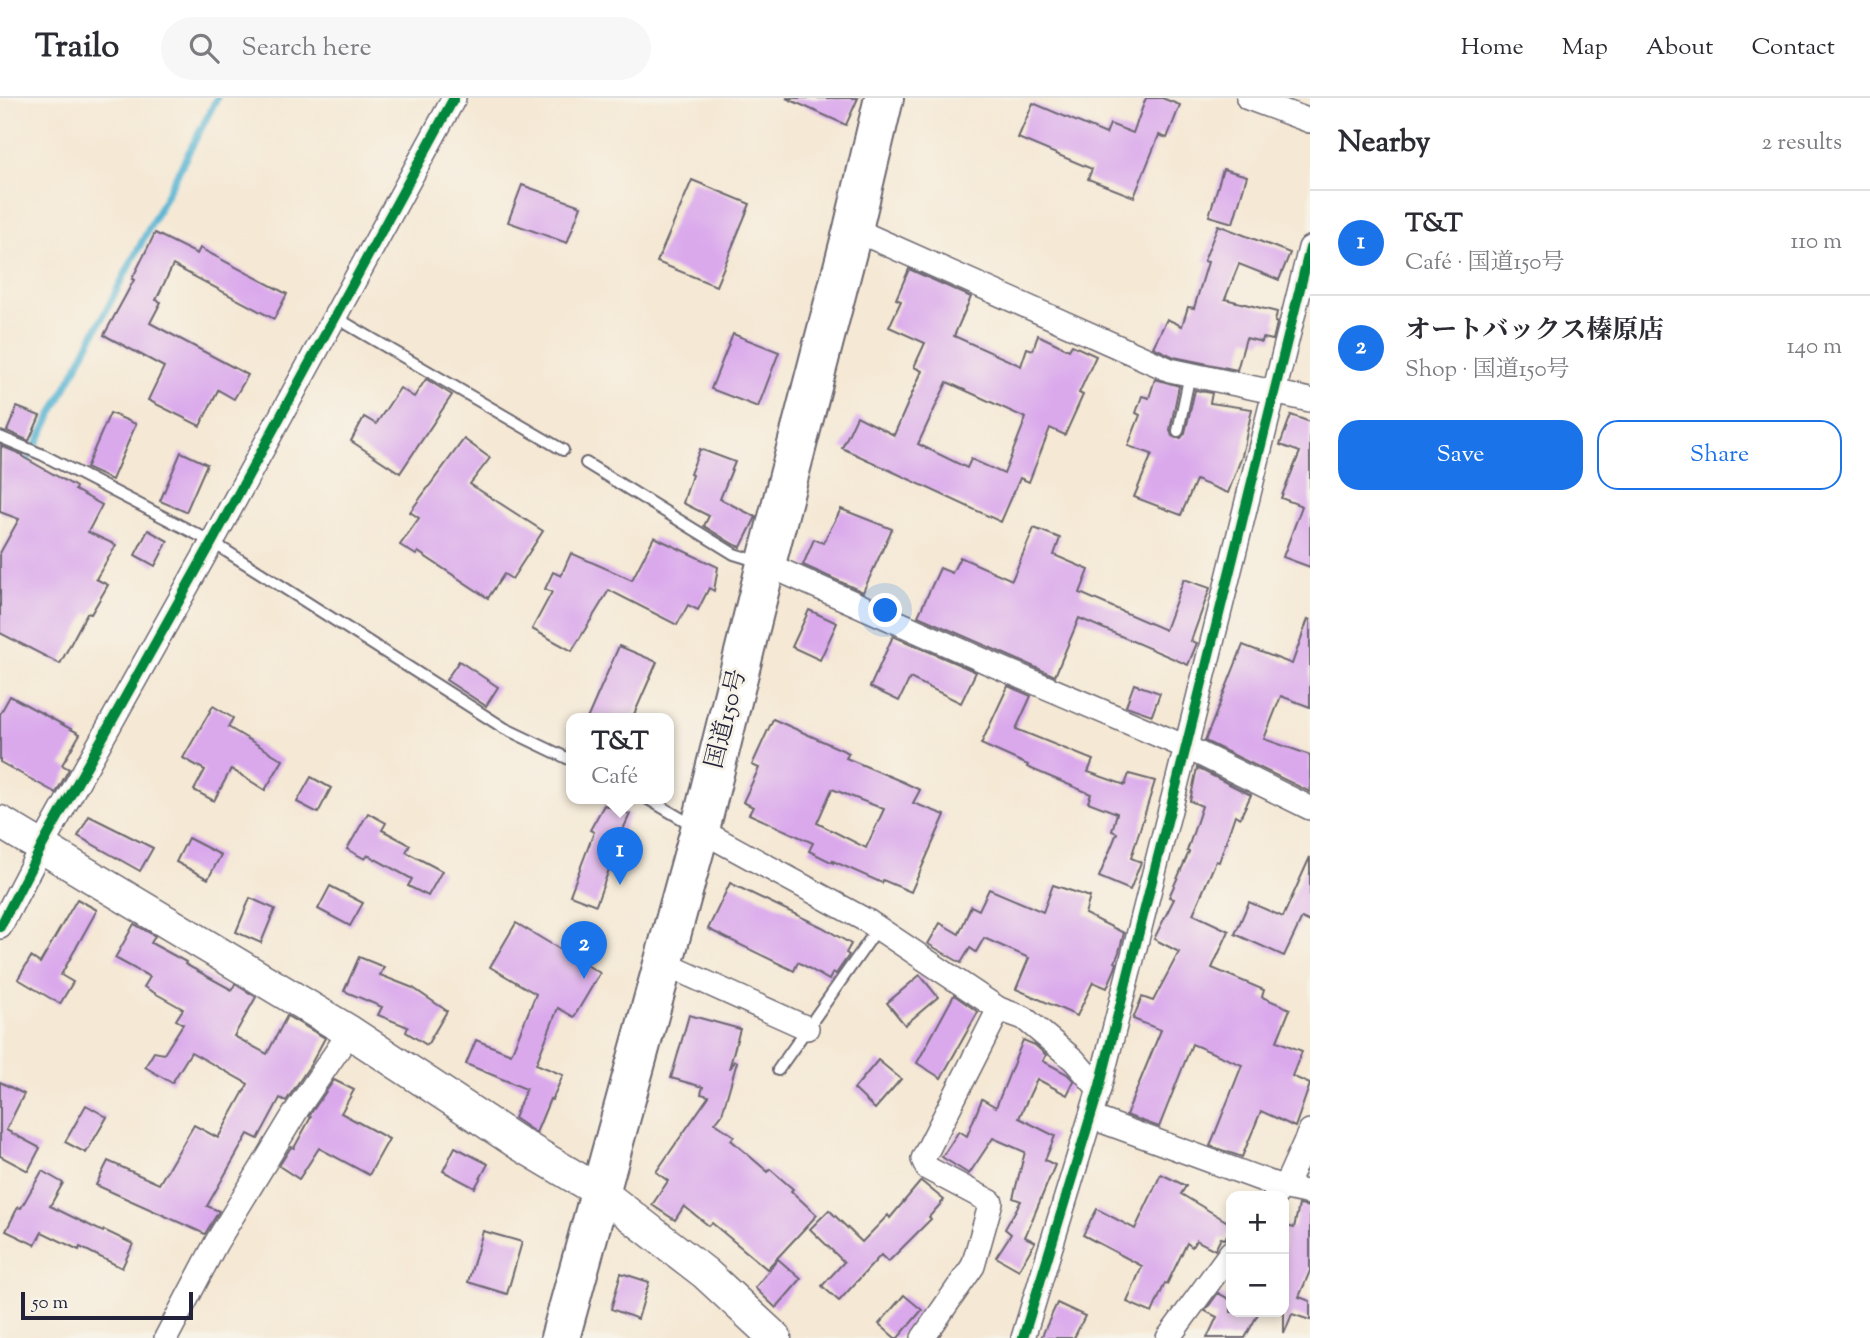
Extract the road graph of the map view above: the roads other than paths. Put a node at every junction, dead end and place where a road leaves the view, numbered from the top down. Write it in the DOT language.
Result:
graph roads {
  1 [pos="454,98"];
  2 [pos="884,98"];
  3 [pos="1248,98"];
  4 [pos="1310,121"];
  5 [pos="853,229"];
  6 [pos="1310,248"];
  7 [pos="335,317"];
  8 [pos="1190,374"];
  9 [pos="1275,393"];
  10 [pos="1310,400"];
  11 [pos="1178,430"];
  12 [pos="0,437"];
  13 [pos="563,450"];
  14 [pos="586,463"];
  15 [pos="212,542"];
  16 [pos="766,564"];
  17 [pos="1186,747"];
  18 [pos="566,758"];
  19 [pos="656,804"];
  20 [pos="1310,808"];
  21 [pos="0,822"];
  22 [pos="700,830"];
  23 [pos="41,846"];
  24 [pos="0,927"];
  25 [pos="878,928"];
  26 [pos="663,963"];
  27 [pos="999,1010"];
  28 [pos="807,1028"];
  29 [pos="350,1032"];
  30 [pos="778,1070"];
  31 [pos="1098,1089"];
  32 [pos="1091,1117"];
  33 [pos="1310,1131"];
  34 [pos="1276,1191"];
  35 [pos="1279,1191"];
  36 [pos="600,1192"];
  37 [pos="1289,1192"];
  38 [pos="1310,1193"];
  39 [pos="1230,1254"];
  40 [pos="166,1338"];
  41 [pos="560,1338"];
  42 [pos="775,1338"];
  43 [pos="923,1338"];
  44 [pos="1023,1338"];
  45 [pos="1168,1338"];
  1 -- 7 [label="street"];
  2 -- 5 [label="highway, 国道150号"];
  3 -- 4 [label="street"];
  5 -- 8 [label="street"];
  5 -- 16 [label="highway, 国道150号"];
  6 -- 9 [label="street"];
  7 -- 13 [label="lane"];
  7 -- 15 [label="street"];
  8 -- 9 [label="street"];
  8 -- 11 [label="lane"];
  9 -- 10 [label="street"];
  9 -- 17 [label="street"];
  12 -- 15 [label="lane"];
  14 -- 16 [label="lane"];
  15 -- 18 [label="lane"];
  15 -- 23 [label="street"];
  16 -- 17 [label="street"];
  16 -- 22 [label="highway, 国道150号"];
  17 -- 20 [label="street"];
  17 -- 31 [label="street"];
  19 -- 22 [label="lane"];
  21 -- 23 [label="street"];
  22 -- 25 [label="street"];
  22 -- 26 [label="highway, 国道150号"];
  23 -- 24 [label="street"];
  23 -- 29 [label="street"];
  25 -- 27 [label="street"];
  25 -- 28 [label="lane"];
  26 -- 28 [label="street"];
  26 -- 36 [label="highway, 国道150号"];
  27 -- 31 [label="street"];
  27 -- 43 [label="street"];
  28 -- 30 [label="lane"];
  29 -- 36 [label="street"];
  29 -- 40 [label="street"];
  31 -- 32 [label="street"];
  32 -- 34 [label="street"];
  32 -- 44 [label="street"];
  33 -- 35 [label="street"];
  36 -- 41 [label="highway, 国道150号"];
  36 -- 42 [label="street"];
  37 -- 38 [label="street"];
  39 -- 45 [label="street"];
}
